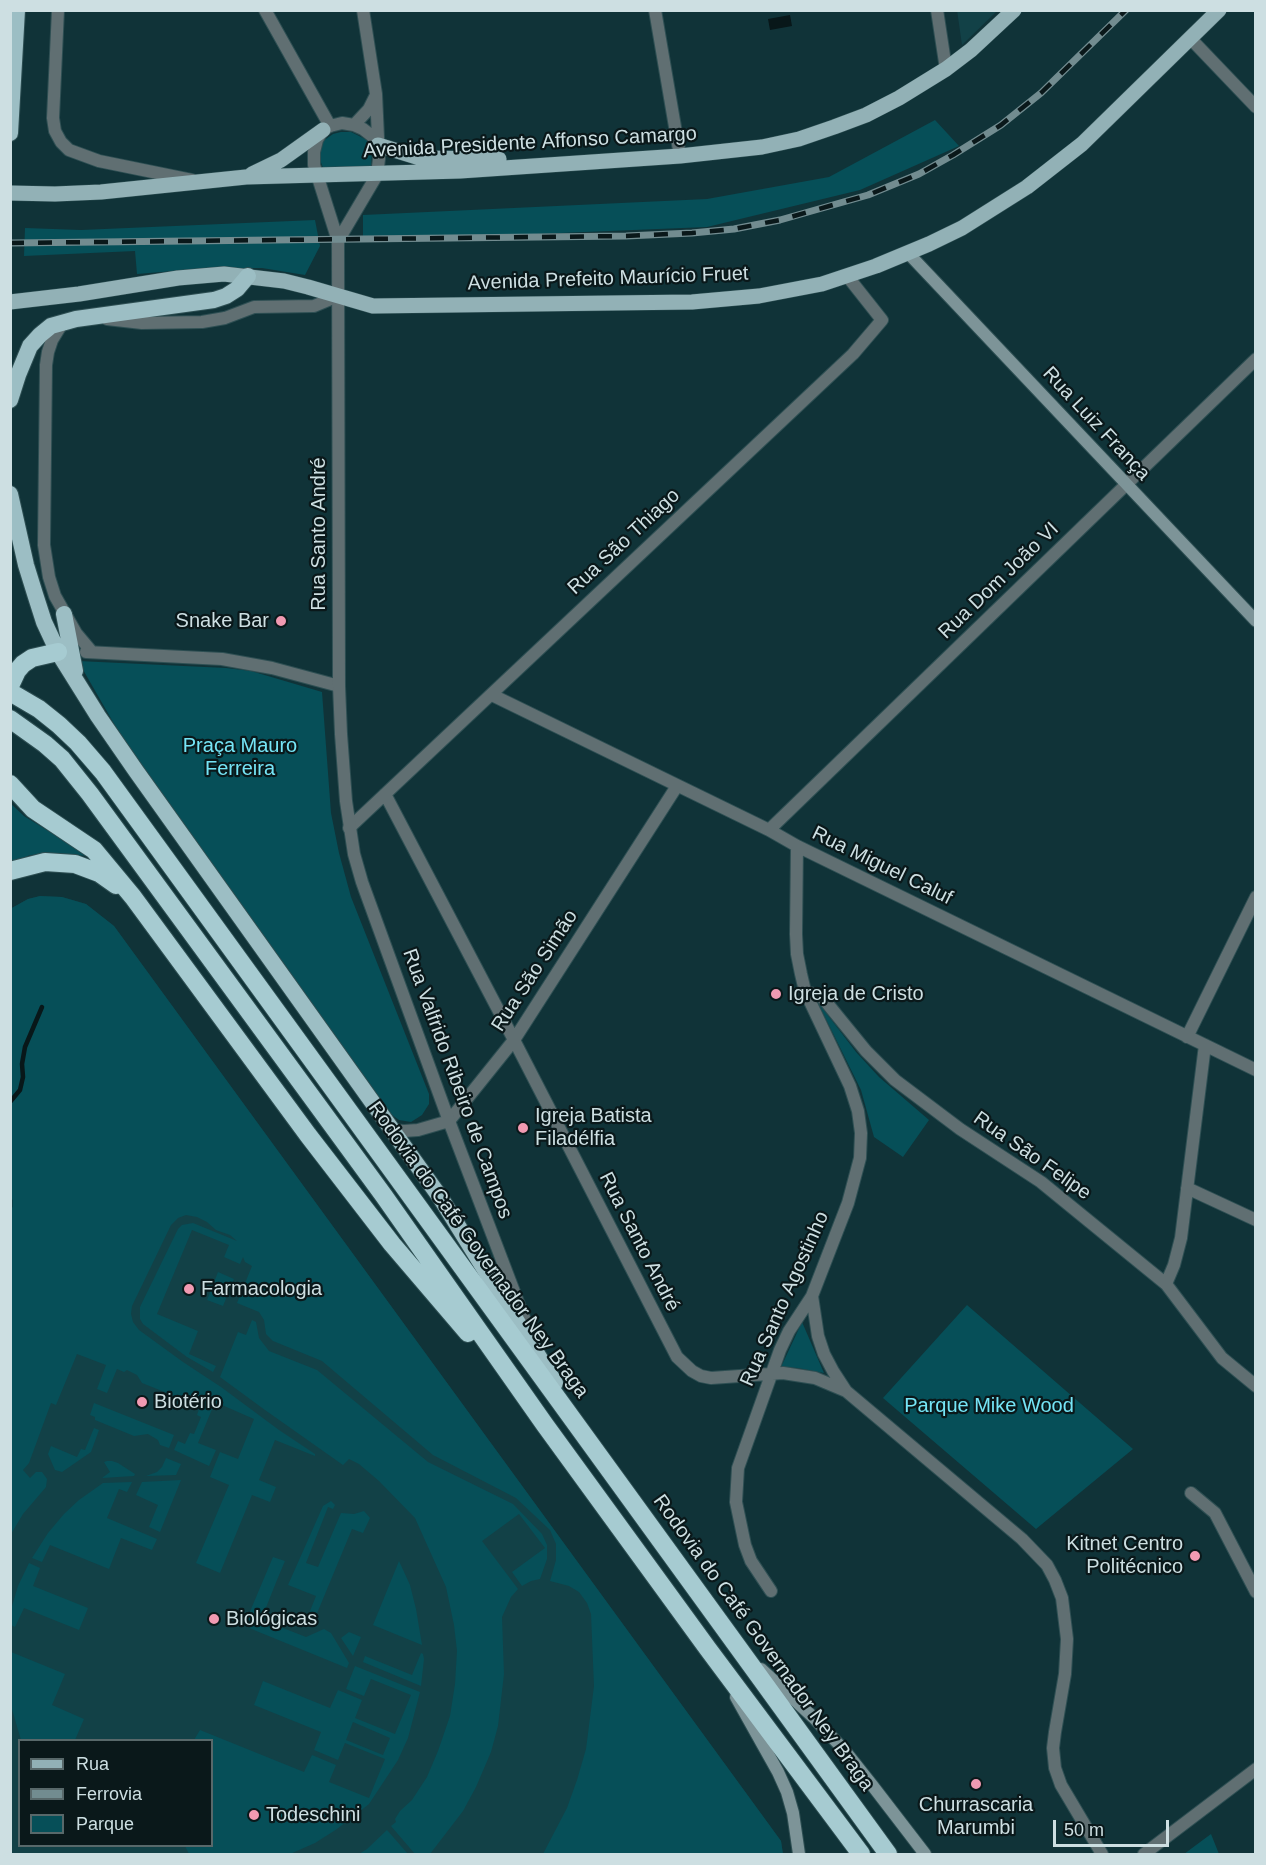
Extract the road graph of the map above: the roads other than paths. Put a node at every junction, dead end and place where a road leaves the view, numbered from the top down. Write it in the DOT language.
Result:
graph roads {
  1 [pos="17,10"];
  2 [pos="58,10"];
  3 [pos="265,10"];
  4 [pos="363,10"];
  5 [pos="655,10"];
  6 [pos="937,10"];
  7 [pos="1014,10"];
  8 [pos="1219,10"];
  9 [pos="1190,38"];
  10 [pos="946,69"];
  11 [pos="376,94"];
  12 [pos="1256,107"];
  13 [pos="354,125"];
  14 [pos="326,128"];
  15 [pos="10,133"];
  16 [pos="378,145"];
  17 [pos="680,156"];
  18 [pos="637,158"];
  19 [pos="126,167"];
  20 [pos="377,175"];
  21 [pos="318,176"];
  22 [pos="246,177"];
  23 [pos="203,182"];
  24 [pos="125,190"];
  25 [pos="10,194"];
  26 [pos="339,241"];
  27 [pos="908,253"];
  28 [pos="248,276"];
  29 [pos="848,277"];
  30 [pos="339,296"];
  31 [pos="10,302"];
  32 [pos="94,317"];
  33 [pos="63,322"];
  34 [pos="1256,359"];
  35 [pos="10,400"];
  36 [pos="1126,484"];
  37 [pos="10,494"];
  38 [pos="64,614"];
  39 [pos="1256,621"];
  40 [pos="64,652"];
  41 [pos="92,652"];
  42 [pos="10,686"];
  43 [pos="339,686"];
  44 [pos="10,692"];
  45 [pos="492,694"];
  46 [pos="10,718"];
  47 [pos="10,784"];
  48 [pos="677,786"];
  49 [pos="385,794"];
  50 [pos="349,828"];
  51 [pos="769,830"];
  52 [pos="797,846"];
  53 [pos="10,871"];
  54 [pos="133,897"];
  55 [pos="1256,897"];
  56 [pos="806,991"];
  57 [pos="1187,1036"];
  58 [pos="514,1040"];
  59 [pos="1205,1045"];
  60 [pos="1256,1070"];
  61 [pos="449,1121"];
  62 [pos="391,1130"];
  63 [pos="1187,1188"];
  64 [pos="1256,1220"];
  65 [pos="1166,1284"];
  66 [pos="812,1296"];
  67 [pos="536,1351"];
  68 [pos="771,1373"];
  69 [pos="1256,1386"];
  70 [pos="846,1391"];
  71 [pos="544,1425"];
  72 [pos="592,1446"];
  73 [pos="1191,1493"];
  74 [pos="771,1591"];
  75 [pos="1256,1592"];
  76 [pos="739,1648"];
  77 [pos="708,1650"];
  78 [pos="1256,1769"];
  79 [pos="799,1854"];
  80 [pos="861,1854"];
  81 [pos="888,1854"];
  82 [pos="925,1854"];
  83 [pos="1102,1854"];
  84 [pos="1144,1854"];
  1 -- 15 [label="highway"];
  2 -- 19 [label="street"];
  3 -- 14 [label="street"];
  4 -- 11 [label="street"];
  5 -- 17 [label="street"];
  6 -- 10 [label="street"];
  7 -- 10 [label="main road, Avenida Presidente Affonso Camargo"];
  8 -- 9 [label="main road, Avenida Prefeito Maurício Fruet"];
  9 -- 12 [label="street"];
  9 -- 27 [label="main road, Avenida Prefeito Maurício Fruet"];
  10 -- 17 [label="main road, Avenida Presidente Affonso Camargo"];
  11 -- 13 [label="street"];
  11 -- 16 [label="street"];
  13 -- 14 [label="street"];
  13 -- 16 [label="street"];
  14 -- 21 [label="street"];
  14 -- 22 [label="main road"];
  16 -- 18 [label="main road"];
  16 -- 20 [label="street"];
  17 -- 18 [label="main road, Avenida Presidente Affonso Camargo"];
  18 -- 20 [label="main road, Avenida Presidente Affonso Camargo"];
  19 -- 23 [label="street"];
  19 -- 24 [label="street"];
  20 -- 21 [label="main road, Avenida Presidente Affonso Camargo"];
  20 -- 26 [label="street, Rua Santo André"];
  21 -- 22 [label="main road, Avenida Presidente Affonso Camargo"];
  21 -- 26 [label="street, Rua Santo André"];
  22 -- 23 [label="main road, Avenida Presidente Affonso Camargo"];
  23 -- 24 [label="main road, Avenida Presidente Affonso Camargo"];
  24 -- 25 [label="main road, Avenida Presidente Affonso Camargo"];
  26 -- 30 [label="street, Rua Santo André"];
  27 -- 29 [label="main road, Avenida Prefeito Maurício Fruet"];
  27 -- 36 [label="main road, Rua Luiz França"];
  28 -- 30 [label="main road, Avenida Prefeito Maurício Fruet"];
  28 -- 31 [label="main road, Avenida Prefeito Maurício Fruet"];
  28 -- 32 [label="highway"];
  29 -- 30 [label="main road, Avenida Prefeito Maurício Fruet"];
  29 -- 45 [label="street, Rua São Thiago"];
  30 -- 32 [label="street"];
  30 -- 43 [label="street, Rua Santo André"];
  32 -- 33 [label="highway"];
  33 -- 35 [label="highway"];
  33 -- 38 [label="street"];
  34 -- 36 [label="street, Rua Dom João VI"];
  36 -- 39 [label="main road, Rua Luiz França"];
  36 -- 51 [label="street, Rua Dom João VI"];
  37 -- 40 [label="highway"];
  38 -- 40 [label="highway"];
  38 -- 41 [label="street"];
  40 -- 41 [label="street"];
  40 -- 42 [label="highway"];
  40 -- 62 [label="highway"];
  41 -- 43 [label="street"];
  43 -- 50 [label="street, Rua Santo André"];
  44 -- 72 [label="highway, Rodovia do Café Governador Ney Braga"];
  45 -- 48 [label="street, Rua Miguel Caluf"];
  45 -- 49 [label="street, Rua São Thiago"];
  46 -- 71 [label="highway"];
  47 -- 54 [label="highway"];
  48 -- 51 [label="street, Rua Miguel Caluf"];
  48 -- 58 [label="street, Rua São Simão"];
  49 -- 50 [label="street, Rua São Thiago"];
  49 -- 58 [label="street, Rua Santo André"];
  50 -- 61 [label="street, Rua Valfrido Ribeiro de Campos"];
  51 -- 52 [label="street, Rua Miguel Caluf"];
  52 -- 56 [label="street, Rua Santo Agostinho"];
  52 -- 57 [label="street, Rua Miguel Caluf"];
  53 -- 54 [label="highway"];
  54 -- 71 [label="highway"];
  55 -- 57 [label="street"];
  56 -- 65 [label="street, Rua São Felipe"];
  56 -- 66 [label="street, Rua Santo Agostinho"];
  57 -- 59 [label="street, Rua Miguel Caluf"];
  58 -- 61 [label="street, Rua São Simão"];
  58 -- 68 [label="street, Rua Santo André"];
  59 -- 60 [label="street, Rua Miguel Caluf"];
  59 -- 63 [label="street"];
  61 -- 62 [label="street"];
  61 -- 67 [label="street, Rua Valfrido Ribeiro de Campos"];
  62 -- 67 [label="highway"];
  63 -- 64 [label="street"];
  63 -- 65 [label="street"];
  65 -- 69 [label="street, Rua São Felipe"];
  66 -- 68 [label="street, Rua Santo Agostinho"];
  66 -- 70 [label="street"];
  67 -- 72 [label="highway"];
  68 -- 70 [label="street, Rua Santo André"];
  68 -- 74 [label="street, Rua Santo Agostinho"];
  70 -- 83 [label="street"];
  71 -- 77 [label="highway"];
  72 -- 76 [label="highway, Rodovia do Café Governador Ney Braga"];
  73 -- 75 [label="street"];
  76 -- 81 [label="highway, Rodovia do Café Governador Ney Braga"];
  76 -- 82 [label="main road"];
  77 -- 79 [label="main road"];
  77 -- 80 [label="highway"];
  78 -- 84 [label="street"];
}
